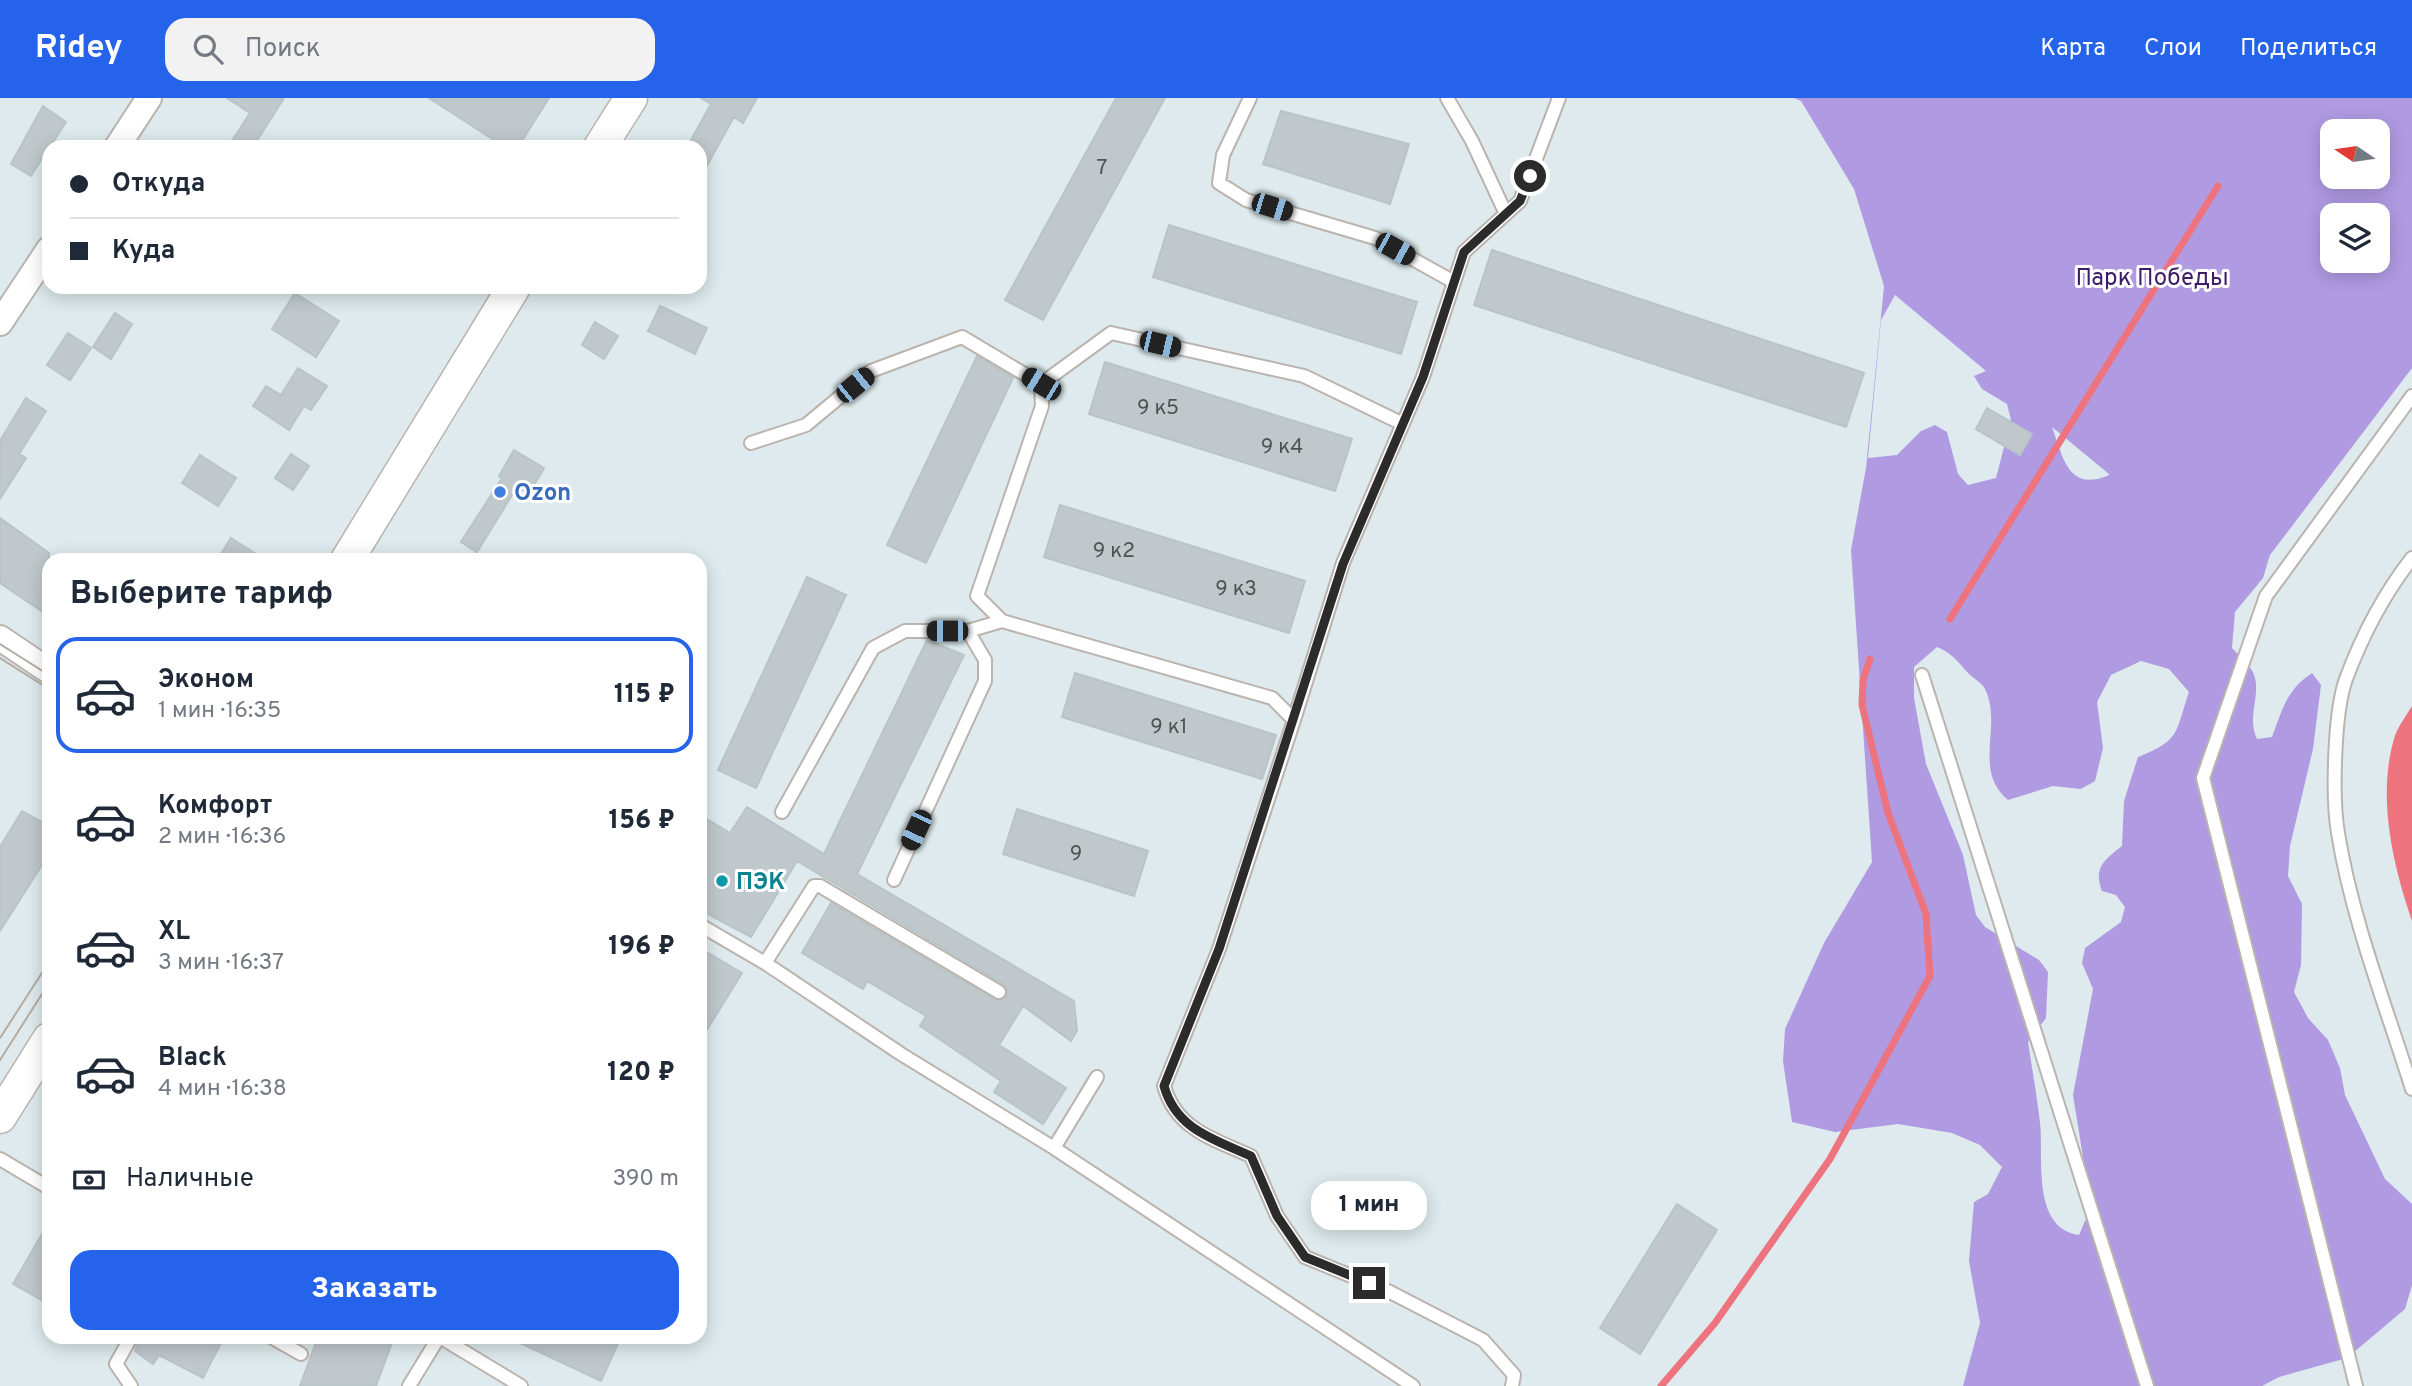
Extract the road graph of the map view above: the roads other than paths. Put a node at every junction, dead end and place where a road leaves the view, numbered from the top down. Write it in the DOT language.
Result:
graph roads {
  1 [pos="149,98"];
  2 [pos="631,98"];
  3 [pos="1250,98"];
  4 [pos="1447,98"];
  5 [pos="1559,98"];
  6 [pos="122,140"];
  7 [pos="604,140"];
  8 [pos="1506,214"];
  9 [pos="42,260"];
  10 [pos="1454,282"];
  11 [pos="510,294"];
  12 [pos="0,323"];
  13 [pos="1041,384"];
  14 [pos="2412,396"];
  15 [pos="1404,424"];
  16 [pos="751,443"];
  17 [pos="351,553"];
  18 [pos="2412,558"];
  19 [pos="1002,621"];
  20 [pos="968,631"];
  21 [pos="0,638"];
  22 [pos="42,666"];
  23 [pos="1922,675"];
  24 [pos="1294,720"];
  25 [pos="782,812"];
  26 [pos="894,880"];
  27 [pos="707,929"];
  28 [pos="765,963"];
  29 [pos="999,992"];
  30 [pos="42,1050"];
  31 [pos="1097,1077"];
  32 [pos="2412,1090"];
  33 [pos="0,1117"];
  34 [pos="1054,1148"];
  35 [pos="0,1159"];
  36 [pos="42,1184"];
  37 [pos="127,1344"];
  38 [pos="283,1344"];
  39 [pos="435,1344"];
  40 [pos="451,1344"];
  41 [pos="301,1354"];
  42 [pos="131,1386"];
  43 [pos="409,1386"];
  44 [pos="521,1386"];
  45 [pos="1413,1386"];
  46 [pos="1512,1386"];
  47 [pos="2147,1386"];
  48 [pos="2356,1386"];
  1 -- 6 [label="street"];
  2 -- 7 [label="street"];
  3 -- 10 [label="lane"];
  4 -- 8 [label="lane"];
  5 -- 8 [label="lane"];
  8 -- 10 [label="lane"];
  9 -- 12 [label="street"];
  10 -- 15 [label="lane"];
  11 -- 17 [label="street"];
  13 -- 15 [label="lane"];
  13 -- 16 [label="lane"];
  13 -- 19 [label="lane"];
  14 -- 48 [label="lane"];
  15 -- 24 [label="lane"];
  18 -- 32 [label="lane"];
  19 -- 20 [label="lane"];
  19 -- 24 [label="lane"];
  20 -- 25 [label="lane"];
  20 -- 26 [label="lane"];
  21 -- 22 [label="street"];
  23 -- 47 [label="lane"];
  24 -- 46 [label="lane"];
  27 -- 28 [label="lane"];
  28 -- 29 [label="lane"];
  28 -- 34 [label="lane"];
  30 -- 33 [label="street"];
  31 -- 34 [label="lane"];
  34 -- 45 [label="lane"];
  35 -- 36 [label="lane"];
  37 -- 42 [label="lane"];
  38 -- 41 [label="lane"];
  39 -- 43 [label="lane"];
  40 -- 44 [label="lane"];
}
